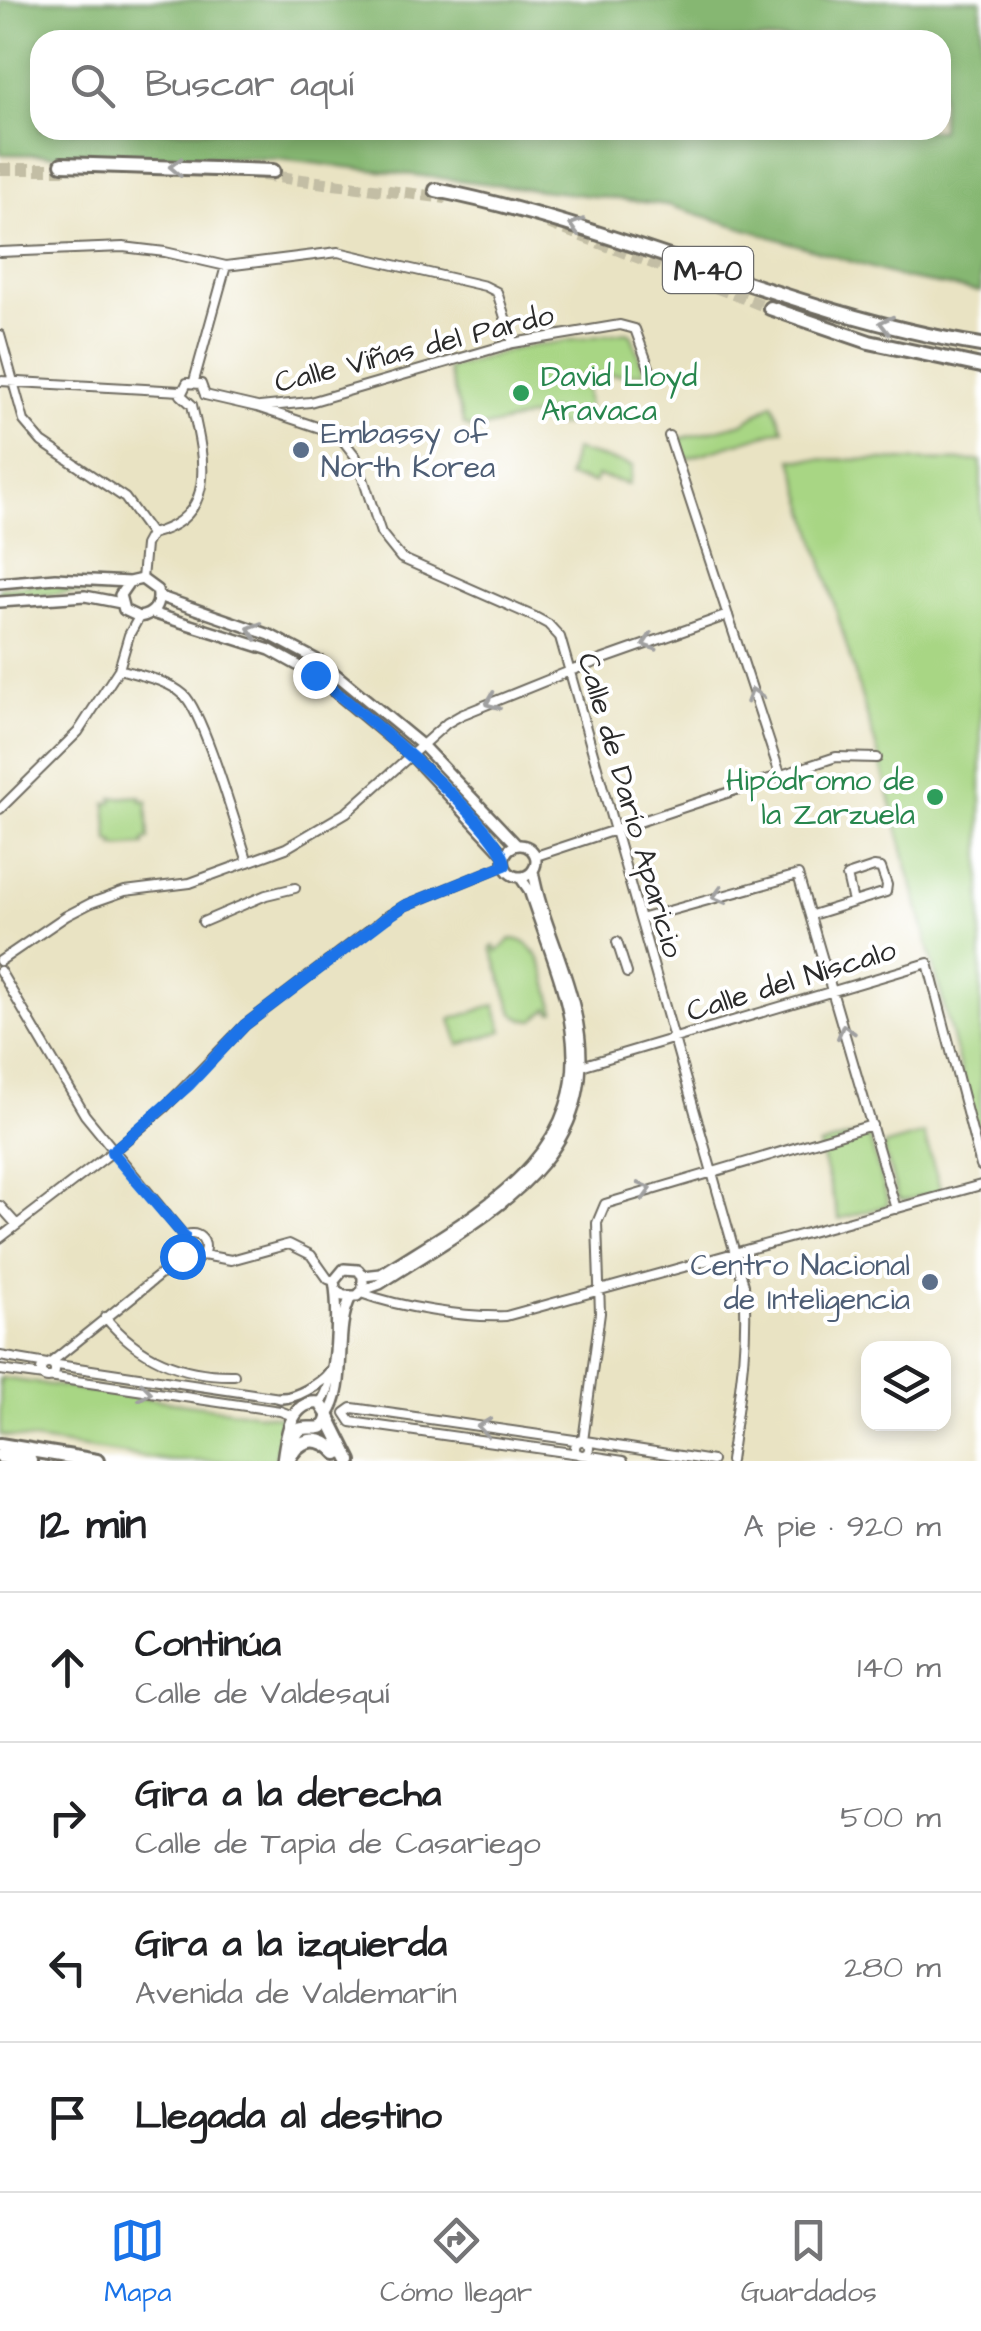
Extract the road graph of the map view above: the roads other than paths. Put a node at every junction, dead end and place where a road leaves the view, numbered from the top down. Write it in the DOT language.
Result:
graph roads {
  1 [pos="62,164"];
  2 [pos="273,171"];
  3 [pos="436,190"];
  4 [pos="0,252"];
  5 [pos="226,266"];
  6 [pos="770,308"];
  7 [pos="0,335"];
  8 [pos="981,342"];
  9 [pos="513,343"];
  10 [pos="981,366"];
  11 [pos="650,370"];
  12 [pos="0,381"];
  13 [pos="14,381"];
  14 [pos="194,381"];
  15 [pos="181,391"];
  16 [pos="205,395"];
  17 [pos="192,405"];
  18 [pos="295,406"];
  19 [pos="257,407"];
  20 [pos="288,418"];
  21 [pos="298,421"];
  22 [pos="669,436"];
  23 [pos="151,534"];
  24 [pos="142,580"];
  25 [pos="129,582"];
  26 [pos="0,583"];
  27 [pos="158,596"];
  28 [pos="0,602"];
  29 [pos="121,603"];
  30 [pos="152,612"];
  31 [pos="134,616"];
  32 [pos="728,616"];
  33 [pos="119,668"];
  34 [pos="570,671"];
  35 [pos="423,746"];
  36 [pos="412,755"];
  37 [pos="877,758"];
  38 [pos="780,774"];
  39 [pos="0,808"];
  40 [pos="615,829"];
  41 [pos="517,844"];
  42 [pos="536,856"];
  43 [pos="505,861"];
  44 [pos="248,862"];
  45 [pos="533,871"];
  46 [pos="520,877"];
  47 [pos="295,888"];
  48 [pos="853,902"];
  49 [pos="812,915"];
  50 [pos="640,919"];
  51 [pos="204,922"];
  52 [pos="617,942"];
  53 [pos="0,961"];
  54 [pos="0,971"];
  55 [pos="627,974"];
  56 [pos="834,991"];
  57 [pos="674,1038"];
  58 [pos="581,1066"];
  59 [pos="872,1125"];
  60 [pos="112,1152"];
  61 [pos="981,1166"];
  62 [pos="712,1171"];
  63 [pos="981,1185"];
  64 [pos="0,1206"];
  65 [pos="896,1209"];
  66 [pos="16,1225"];
  67 [pos="184,1236"];
  68 [pos="0,1238"];
  69 [pos="203,1255"];
  70 [pos="736,1255"];
  71 [pos="182,1256"];
  72 [pos="362,1276"];
  73 [pos="335,1286"];
  74 [pos="600,1292"];
  75 [pos="358,1294"];
  76 [pos="105,1317"];
  77 [pos="0,1356"];
  78 [pos="49,1364"];
  79 [pos="0,1370"];
  80 [pos="332,1370"];
  81 [pos="234,1375"];
  82 [pos="46,1377"];
  83 [pos="280,1398"];
  84 [pos="320,1403"];
  85 [pos="297,1414"];
  86 [pos="329,1418"];
  87 [pos="305,1427"];
  88 [pos="583,1441"];
  89 [pos="0,1445"];
  90 [pos="582,1454"];
  91 [pos="0,1456"];
  92 [pos="345,1459"];
  93 [pos="30,1461"];
  94 [pos="97,1461"];
  95 [pos="286,1461"];
  96 [pos="622,1461"];
  97 [pos="712,1461"];
  98 [pos="730,1461"];
  2 -- 1 [label="highway, one-way"];
  8 -- 3 [label="highway, M-40, one-way"];
  4 -- 5 [label="street"];
  5 -- 9 [label="street"];
  5 -- 14 [label="street"];
  6 -- 10 [label="highway, M-40"];
  7 -- 13 [label="street"];
  9 -- 11 [label="street, Calle Viñas del Pardo"];
  9 -- 18 [label="street, Calle Viñas del Pardo"];
  12 -- 13 [label="street"];
  13 -- 15 [label="street"];
  13 -- 23 [label="street"];
  14 -- 15 [label="street"];
  14 -- 16 [label="street"];
  15 -- 17 [label="street"];
  16 -- 17 [label="street"];
  16 -- 19 [label="street, Calle de Darío Aparicio"];
  17 -- 23 [label="street"];
  18 -- 19 [label="street, Calle Viñas del Pardo"];
  18 -- 20 [label="street"];
  18 -- 21 [label="street"];
  19 -- 20 [label="street, Calle de Darío Aparicio"];
  20 -- 21 [label="street, Calle de Darío Aparicio"];
  21 -- 34 [label="street, Calle de Darío Aparicio"];
  22 -- 32 [label="street"];
  23 -- 24 [label="street"];
  24 -- 25 [label="street"];
  24 -- 27 [label="street"];
  25 -- 26 [label="street"];
  25 -- 29 [label="street"];
  27 -- 30 [label="street"];
  35 -- 27 [label="street, one-way"];
  28 -- 29 [label="street"];
  29 -- 31 [label="street"];
  30 -- 31 [label="street"];
  30 -- 36 [label="street"];
  31 -- 33 [label="street"];
  32 -- 34 [label="street, one-way"];
  38 -- 32 [label="street, one-way"];
  33 -- 39 [label="street"];
  33 -- 44 [label="street"];
  34 -- 35 [label="street, one-way"];
  34 -- 40 [label="street, Calle de Darío Aparicio"];
  35 -- 36 [label="street"];
  35 -- 41 [label="street"];
  36 -- 43 [label="street"];
  36 -- 44 [label="street"];
  37 -- 38 [label="street"];
  38 -- 40 [label="street"];
  40 -- 42 [label="street"];
  40 -- 50 [label="street, Calle de Darío Aparicio"];
  41 -- 42 [label="street"];
  41 -- 43 [label="street"];
  42 -- 45 [label="street"];
  43 -- 46 [label="street"];
  43 -- 60 [label="street"];
  44 -- 53 [label="street"];
  45 -- 46 [label="street"];
  45 -- 58 [label="street"];
  46 -- 72 [label="street"];
  47 -- 51 [label="street"];
  48 -- 48 [label="street"];
  48 -- 49 [label="street"];
  49 -- 50 [label="street, one-way"];
  49 -- 56 [label="street"];
  50 -- 57 [label="street, Calle de Darío Aparicio"];
  52 -- 55 [label="street"];
  54 -- 60 [label="street"];
  56 -- 57 [label="street, Calle del Níscalo"];
  59 -- 56 [label="street, one-way"];
  56 -- 61 [label="street, Calle del Níscalo"];
  57 -- 58 [label="street, Calle del Níscalo"];
  57 -- 62 [label="street, Calle de Darío Aparicio"];
  58 -- 75 [label="street"];
  59 -- 62 [label="street"];
  59 -- 65 [label="street"];
  60 -- 66 [label="street"];
  60 -- 67 [label="street"];
  62 -- 70 [label="street, Calle de Darío Aparicio"];
  74 -- 62 [label="street, one-way"];
  63 -- 65 [label="street"];
  64 -- 66 [label="street"];
  65 -- 70 [label="street"];
  66 -- 68 [label="street"];
  67 -- 69 [label="street"];
  67 -- 71 [label="street"];
  69 -- 71 [label="street"];
  69 -- 73 [label="street"];
  70 -- 74 [label="street"];
  70 -- 98 [label="street, Calle de Darío Aparicio"];
  71 -- 76 [label="street"];
  72 -- 73 [label="street"];
  72 -- 75 [label="street"];
  73 -- 75 [label="street"];
  73 -- 80 [label="street"];
  74 -- 75 [label="street"];
  74 -- 88 [label="street"];
  75 -- 86 [label="street"];
  76 -- 78 [label="street"];
  76 -- 81 [label="street"];
  77 -- 78 [label="street"];
  78 -- 82 [label="street"];
  78 -- 83 [label="street"];
  79 -- 82 [label="street"];
  80 -- 83 [label="street"];
  80 -- 84 [label="street"];
  82 -- 85 [label="street, one-way"];
  84 -- 85 [label="highway"];
  84 -- 86 [label="highway"];
  85 -- 87 [label="highway"];
  85 -- 95 [label="highway"];
  86 -- 87 [label="highway"];
  86 -- 92 [label="highway"];
  87 -- 95 [label="highway"];
  88 -- 90 [label="street"];
  88 -- 90 [label="street, one-way"];
  88 -- 97 [label="street"];
  89 -- 94 [label="highway"];
  90 -- 96 [label="street"];
  91 -- 93 [label="highway"];
  92 -- 95 [label="highway"];
}
